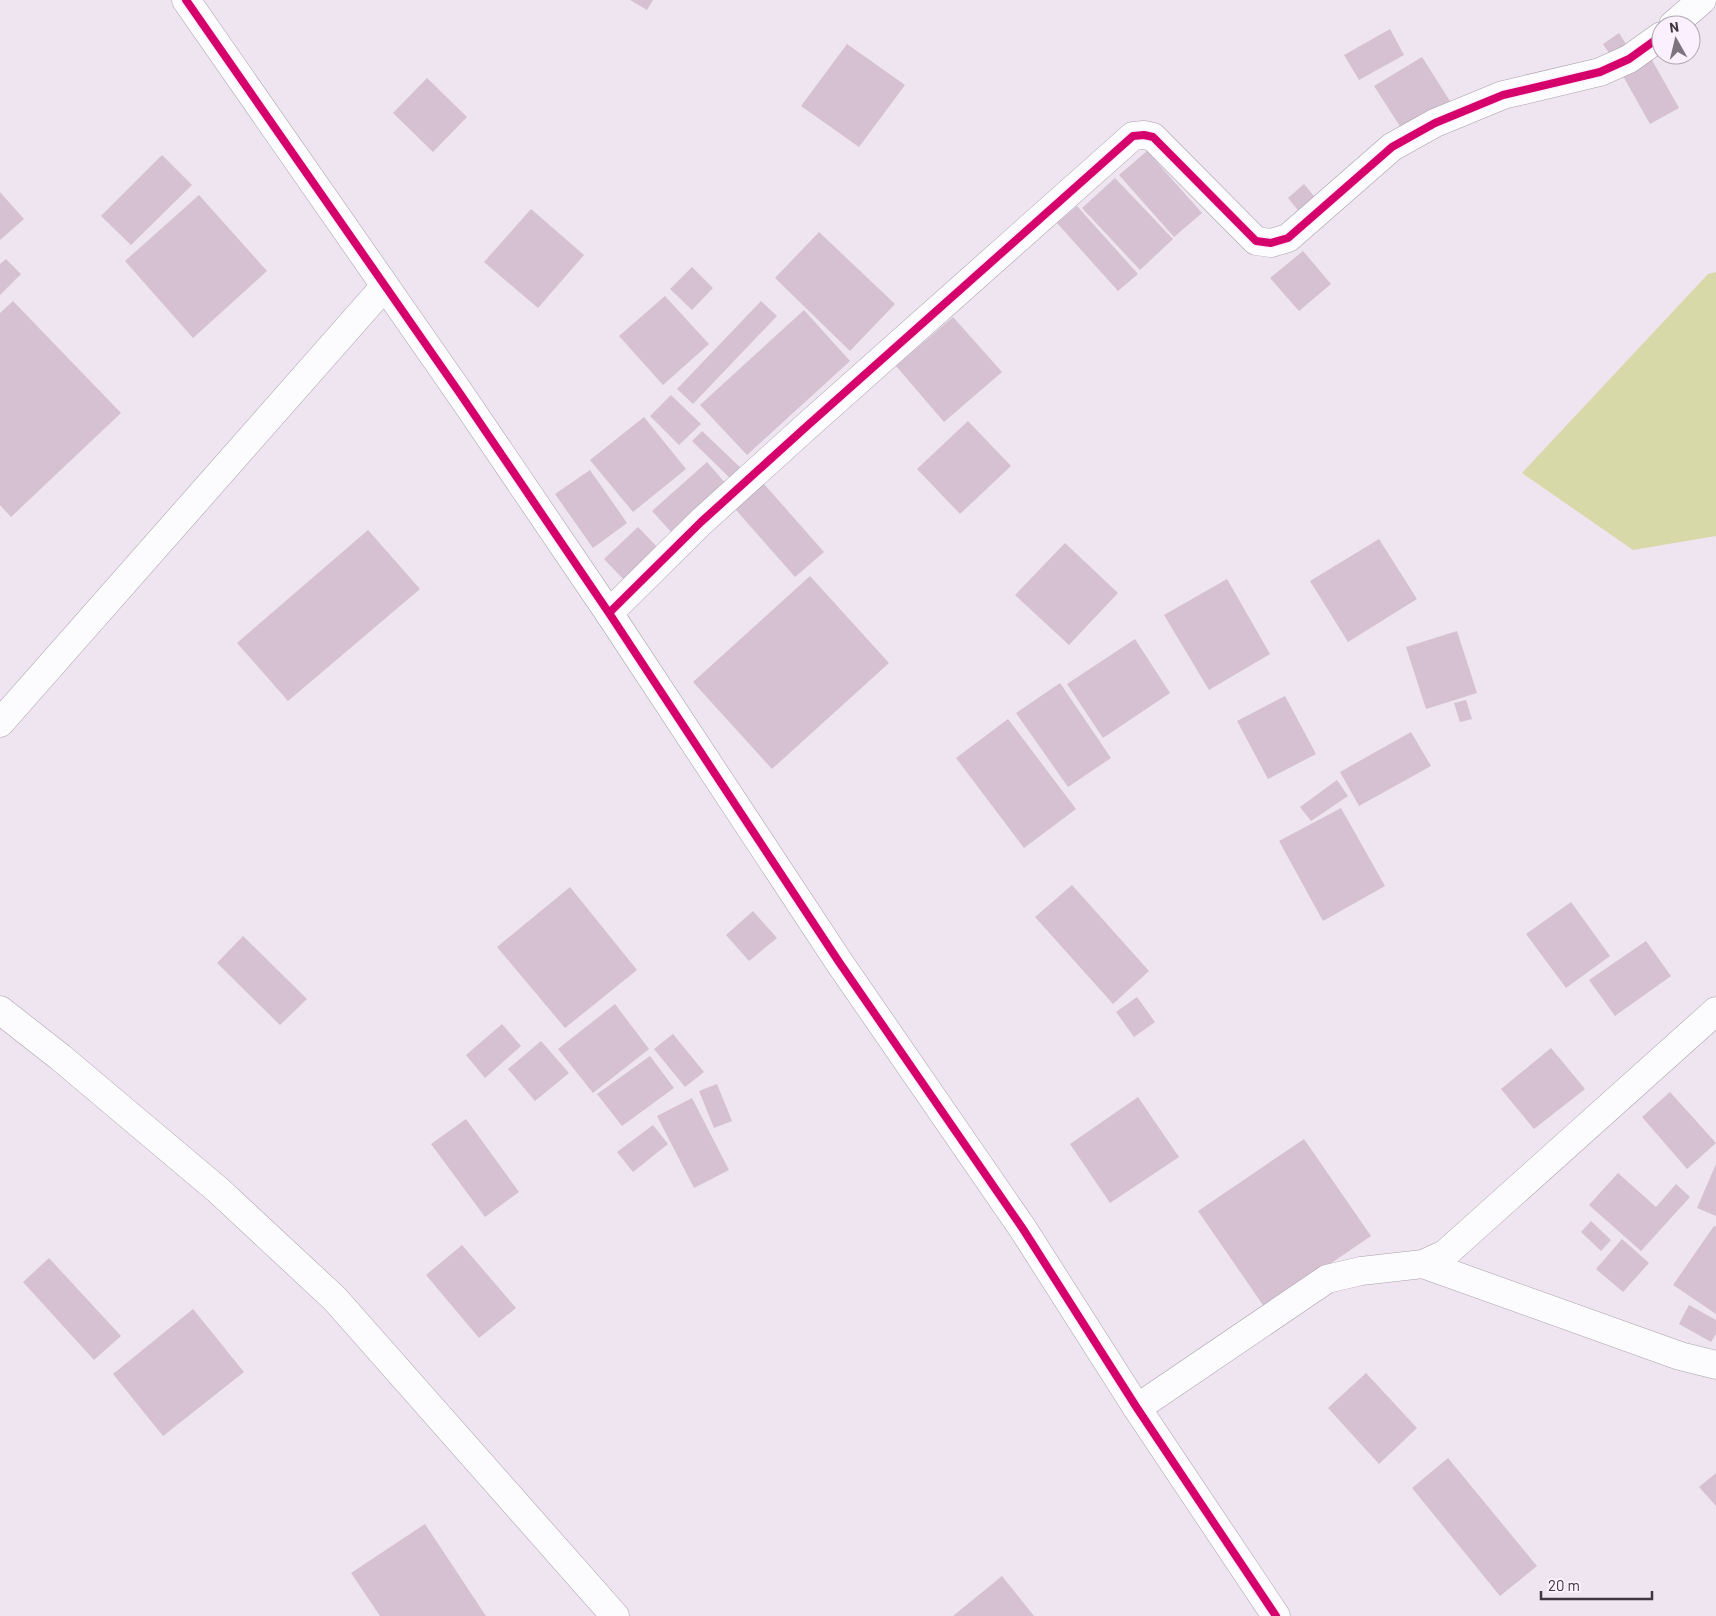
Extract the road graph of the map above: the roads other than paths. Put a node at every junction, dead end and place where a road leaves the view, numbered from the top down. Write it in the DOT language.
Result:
graph roads {
  1 [pos="186,0"];
  2 [pos="1702,0"];
  3 [pos="1685,15"];
  4 [pos="1651,43"];
  5 [pos="384,286"];
  6 [pos="609,613"];
  7 [pos="0,722"];
  8 [pos="0,1010"];
  9 [pos="1716,1011"];
  10 [pos="1422,1264"];
  11 [pos="1716,1365"];
  12 [pos="1137,1408"];
  13 [pos="615,1616"];
  14 [pos="1276,1616"];
  1 -- 5 [label="street"];
  2 -- 3 [label="street"];
  4 -- 6 [label="street"];
  5 -- 6 [label="street"];
  5 -- 7 [label="street"];
  6 -- 12 [label="street"];
  8 -- 13 [label="street"];
  9 -- 10 [label="street"];
  10 -- 11 [label="street"];
  10 -- 12 [label="street"];
  12 -- 14 [label="street"];
}
